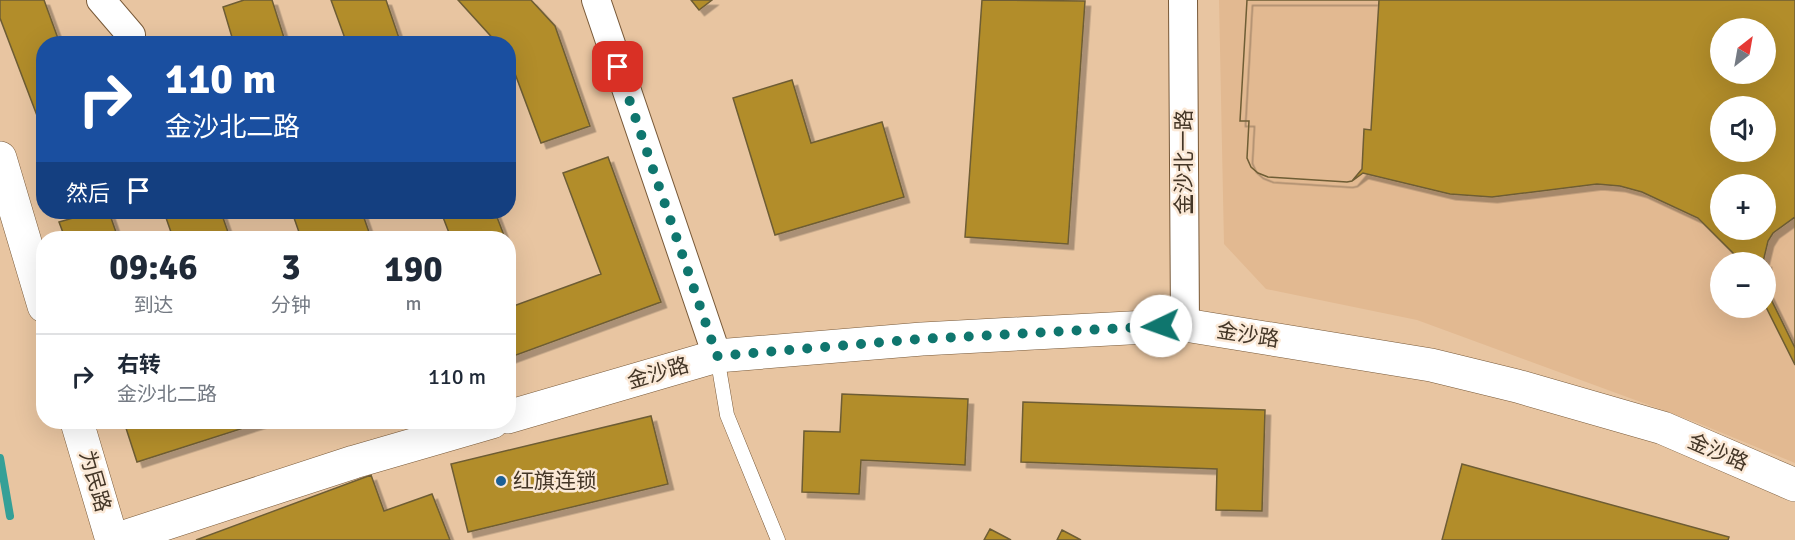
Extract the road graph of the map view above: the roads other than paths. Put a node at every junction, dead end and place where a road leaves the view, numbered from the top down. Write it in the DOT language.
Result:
graph roads {
  1 [pos="101,0"];
  2 [pos="596,0"];
  3 [pos="1183,0"];
  4 [pos="131,35"];
  5 [pos="0,158"];
  6 [pos="36,279"];
  7 [pos="1185,324"];
  8 [pos="717,356"];
  9 [pos="516,415"];
  10 [pos="79,429"];
  11 [pos="468,429"];
  12 [pos="1795,485"];
  13 [pos="113,540"];
  14 [pos="778,540"];
  1 -- 4 [label="street"];
  2 -- 8 [label="street"];
  3 -- 7 [label="street, 金沙北一路"];
  5 -- 6 [label="street"];
  7 -- 8 [label="street, 金沙路"];
  7 -- 12 [label="street, 金沙路"];
  8 -- 9 [label="street, 金沙路"];
  8 -- 14 [label="lane"];
  10 -- 13 [label="street, 为民路"];
  11 -- 13 [label="street"];
}
